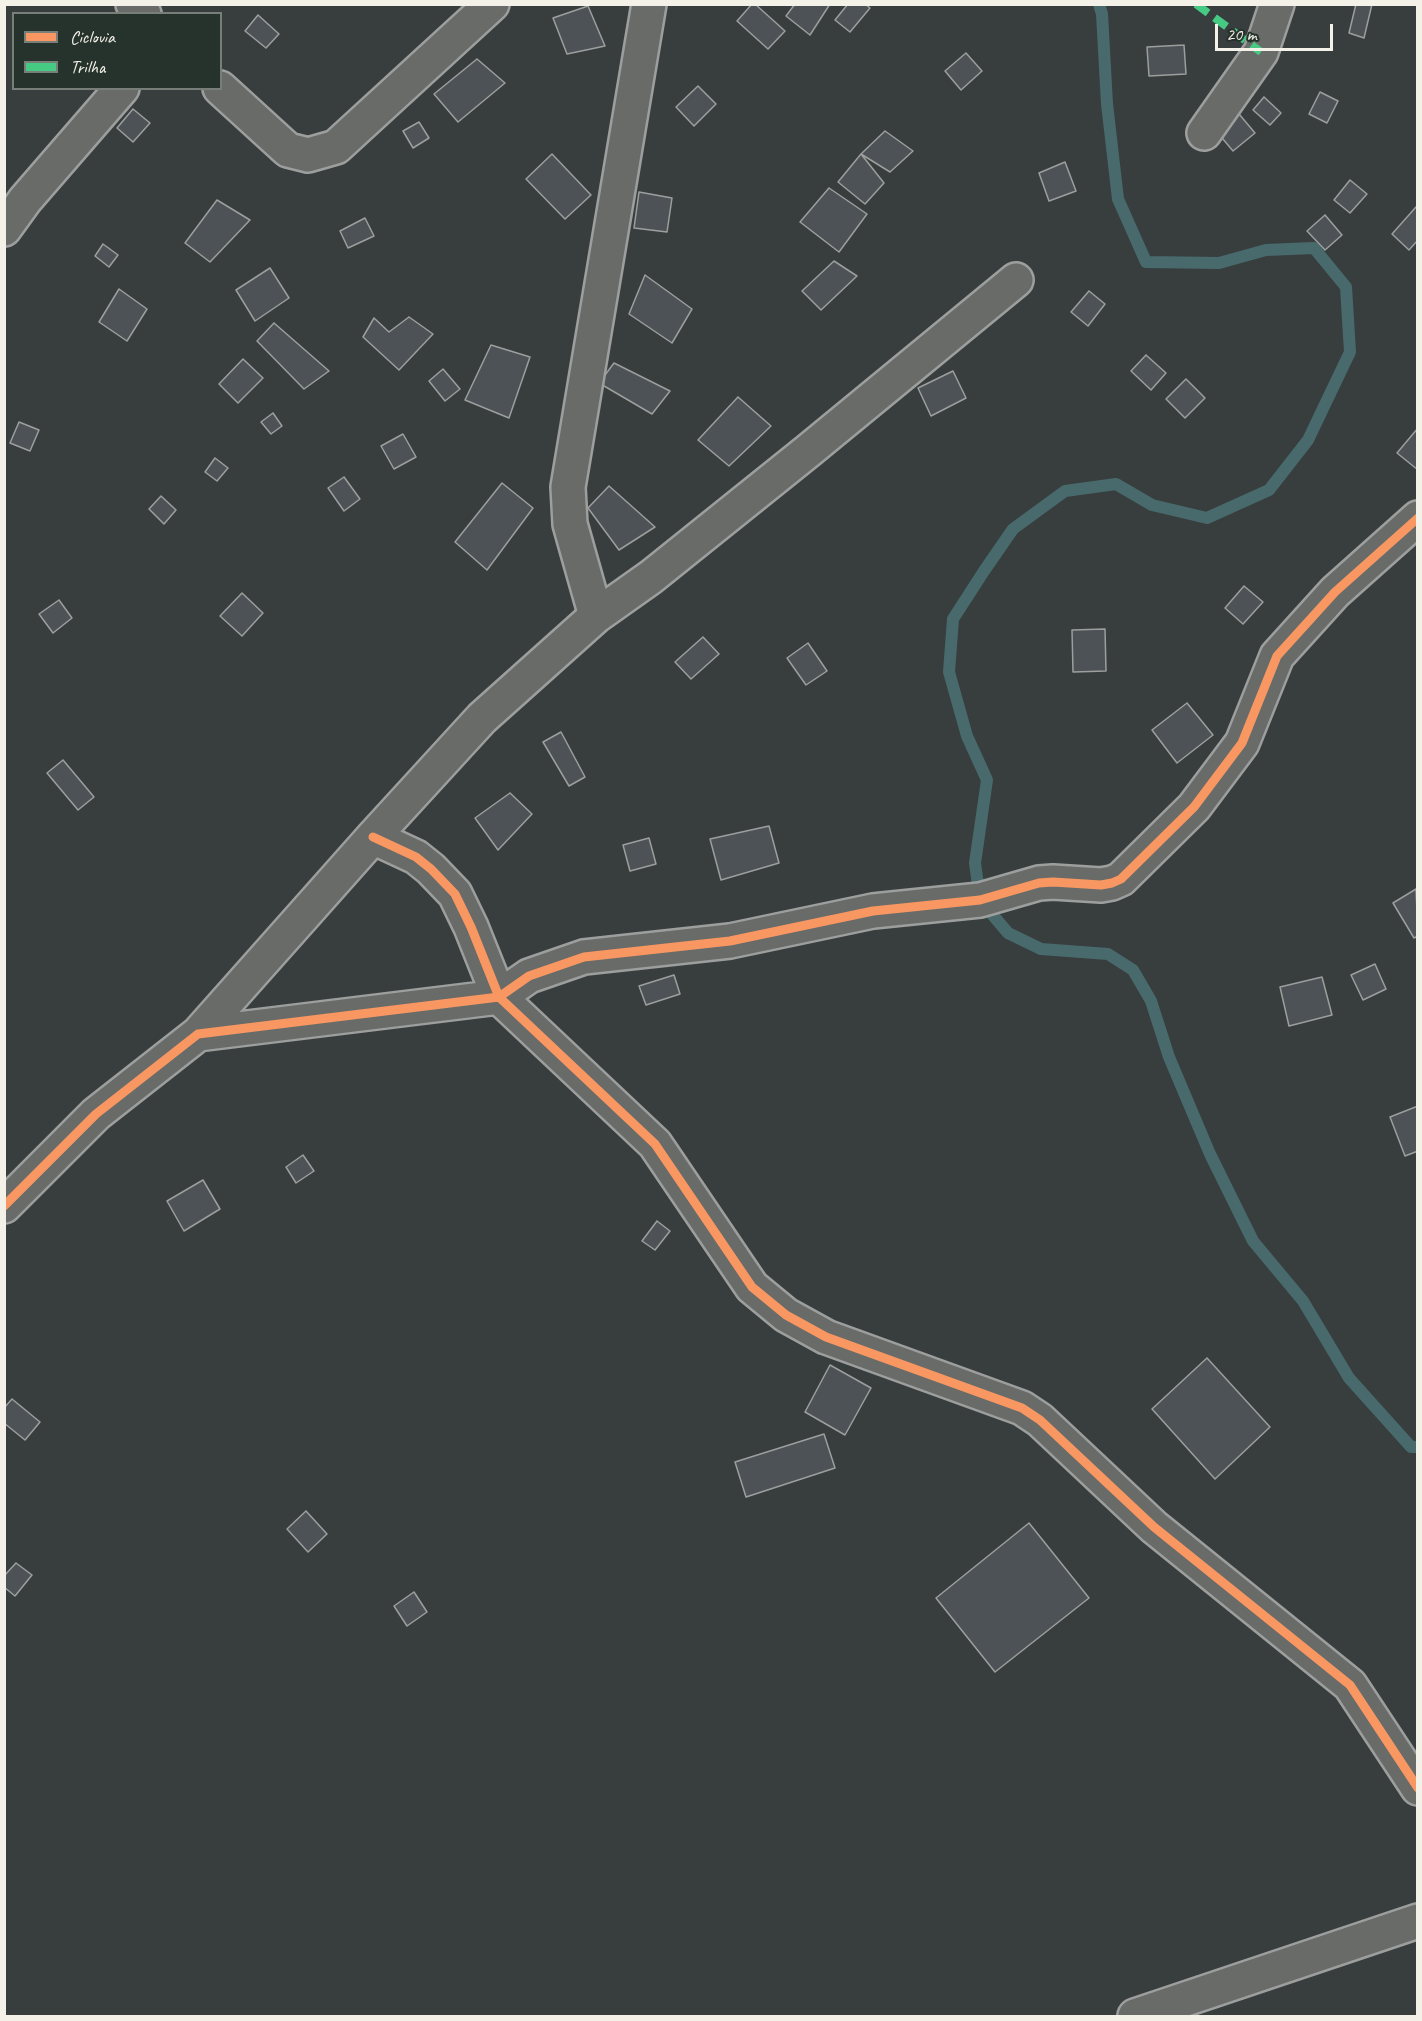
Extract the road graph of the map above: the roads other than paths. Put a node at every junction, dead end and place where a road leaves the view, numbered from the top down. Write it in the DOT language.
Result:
graph roads {
  1 [pos="492,4"];
  2 [pos="649,4"];
  3 [pos="1277,4"];
  4 [pos="120,90"];
  5 [pos="222,90"];
  6 [pos="1204,133"];
  7 [pos="4,229"];
  8 [pos="1016,280"];
  9 [pos="1418,518"];
  10 [pos="596,616"];
  11 [pos="373,837"];
  12 [pos="499,997"];
  13 [pos="198,1034"];
  14 [pos="4,1206"];
  15 [pos="1418,1788"];
  16 [pos="1418,1922"];
  17 [pos="1135,2016"];
  1 -- 5 [label="street"];
  2 -- 10 [label="street"];
  3 -- 6 [label="street"];
  4 -- 7 [label="street"];
  8 -- 10 [label="street"];
  9 -- 12 [label="street"];
  10 -- 11 [label="street"];
  11 -- 12 [label="street"];
  11 -- 13 [label="street"];
  12 -- 13 [label="street"];
  12 -- 15 [label="street"];
  13 -- 14 [label="street"];
  16 -- 17 [label="street"];
}
